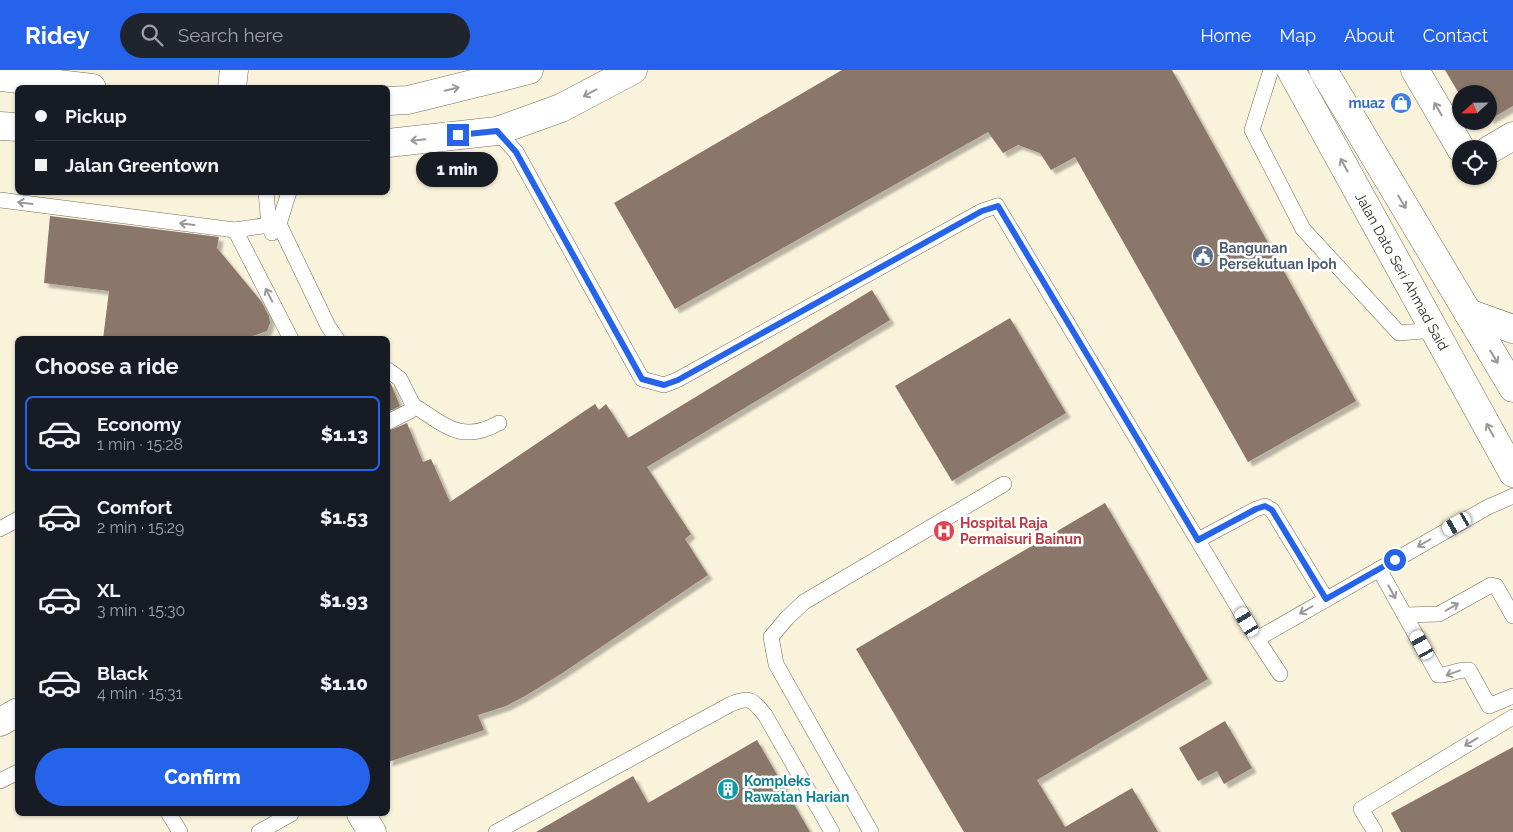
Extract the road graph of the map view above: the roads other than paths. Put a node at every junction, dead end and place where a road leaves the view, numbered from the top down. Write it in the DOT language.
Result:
graph roads {
  1 [pos="234,70"];
  2 [pos="529,70"];
  3 [pos="633,70"];
  4 [pos="1271,70"];
  5 [pos="1290,70"];
  6 [pos="1323,70"];
  7 [pos="1416,70"];
  8 [pos="0,77"];
  9 [pos="67,85"];
  10 [pos="232,85"];
  11 [pos="390,101"];
  12 [pos="0,126"];
  13 [pos="15,127"];
  14 [pos="497,131"];
  15 [pos="1513,136"];
  16 [pos="1456,140"];
  17 [pos="390,143"];
  18 [pos="1497,145"];
  19 [pos="266,195"];
  20 [pos="288,195"];
  21 [pos="0,200"];
  22 [pos="269,225"];
  23 [pos="235,230"];
  24 [pos="1468,313"];
  25 [pos="1513,329"];
  26 [pos="1434,330"];
  27 [pos="289,336"];
  28 [pos="323,336"];
  29 [pos="335,336"];
  30 [pos="390,372"];
  31 [pos="1513,388"];
  32 [pos="413,405"];
  33 [pos="390,421"];
  34 [pos="500,423"];
  35 [pos="1513,473"];
  36 [pos="1004,484"];
  37 [pos="1513,496"];
  38 [pos="15,520"];
  39 [pos="0,528"];
  40 [pos="1198,540"];
  41 [pos="1379,569"];
  42 [pos="1326,599"];
  43 [pos="1405,616"];
  44 [pos="1513,616"];
  45 [pos="1257,639"];
  46 [pos="1280,674"];
  47 [pos="1513,696"];
  48 [pos="15,714"];
  49 [pos="1513,717"];
  50 [pos="0,722"];
  51 [pos="15,774"];
  52 [pos="0,781"];
  53 [pos="170,816"];
  54 [pos="287,816"];
  55 [pos="362,816"];
  56 [pos="180,832"];
  57 [pos="259,832"];
  58 [pos="372,832"];
  59 [pos="496,832"];
  60 [pos="832,832"];
  61 [pos="871,832"];
  62 [pos="1375,832"];
  1 -- 10 [label="main road"];
  11 -- 2 [label="main road, one-way"];
  3 -- 14 [label="main road, one-way"];
  4 -- 26 [label="lane"];
  26 -- 5 [label="main road, Jalan Dato Seri Ahmad Said, one-way"];
  6 -- 24 [label="main road, one-way"];
  16 -- 7 [label="main road, one-way"];
  8 -- 9 [label="main road"];
  12 -- 13 [label="main road"];
  14 -- 17 [label="main road, one-way"];
  14 -- 40 [label="lane"];
  15 -- 18 [label="main road"];
  19 -- 22 [label="lane"];
  20 -- 29 [label="lane"];
  23 -- 21 [label="lane, one-way"];
  22 -- 23 [label="lane"];
  22 -- 28 [label="lane"];
  27 -- 23 [label="lane, one-way"];
  24 -- 25 [label="main road"];
  24 -- 31 [label="main road, one-way"];
  35 -- 26 [label="main road, Jalan Dato Seri Ahmad Said, one-way"];
  30 -- 32 [label="lane"];
  32 -- 33 [label="lane"];
  32 -- 34 [label="lane"];
  36 -- 61 [label="lane"];
  37 -- 41 [label="lane, one-way"];
  38 -- 39 [label="lane"];
  40 -- 42 [label="lane"];
  40 -- 45 [label="lane"];
  41 -- 42 [label="lane"];
  41 -- 43 [label="lane, one-way"];
  42 -- 45 [label="lane, one-way"];
  43 -- 44 [label="lane, one-way"];
  47 -- 43 [label="lane, one-way"];
  45 -- 46 [label="lane"];
  48 -- 50 [label="main road"];
  49 -- 62 [label="lane, one-way"];
  51 -- 52 [label="lane"];
  53 -- 56 [label="lane"];
  54 -- 57 [label="lane"];
  55 -- 58 [label="main road"];
  59 -- 60 [label="lane"];
}
